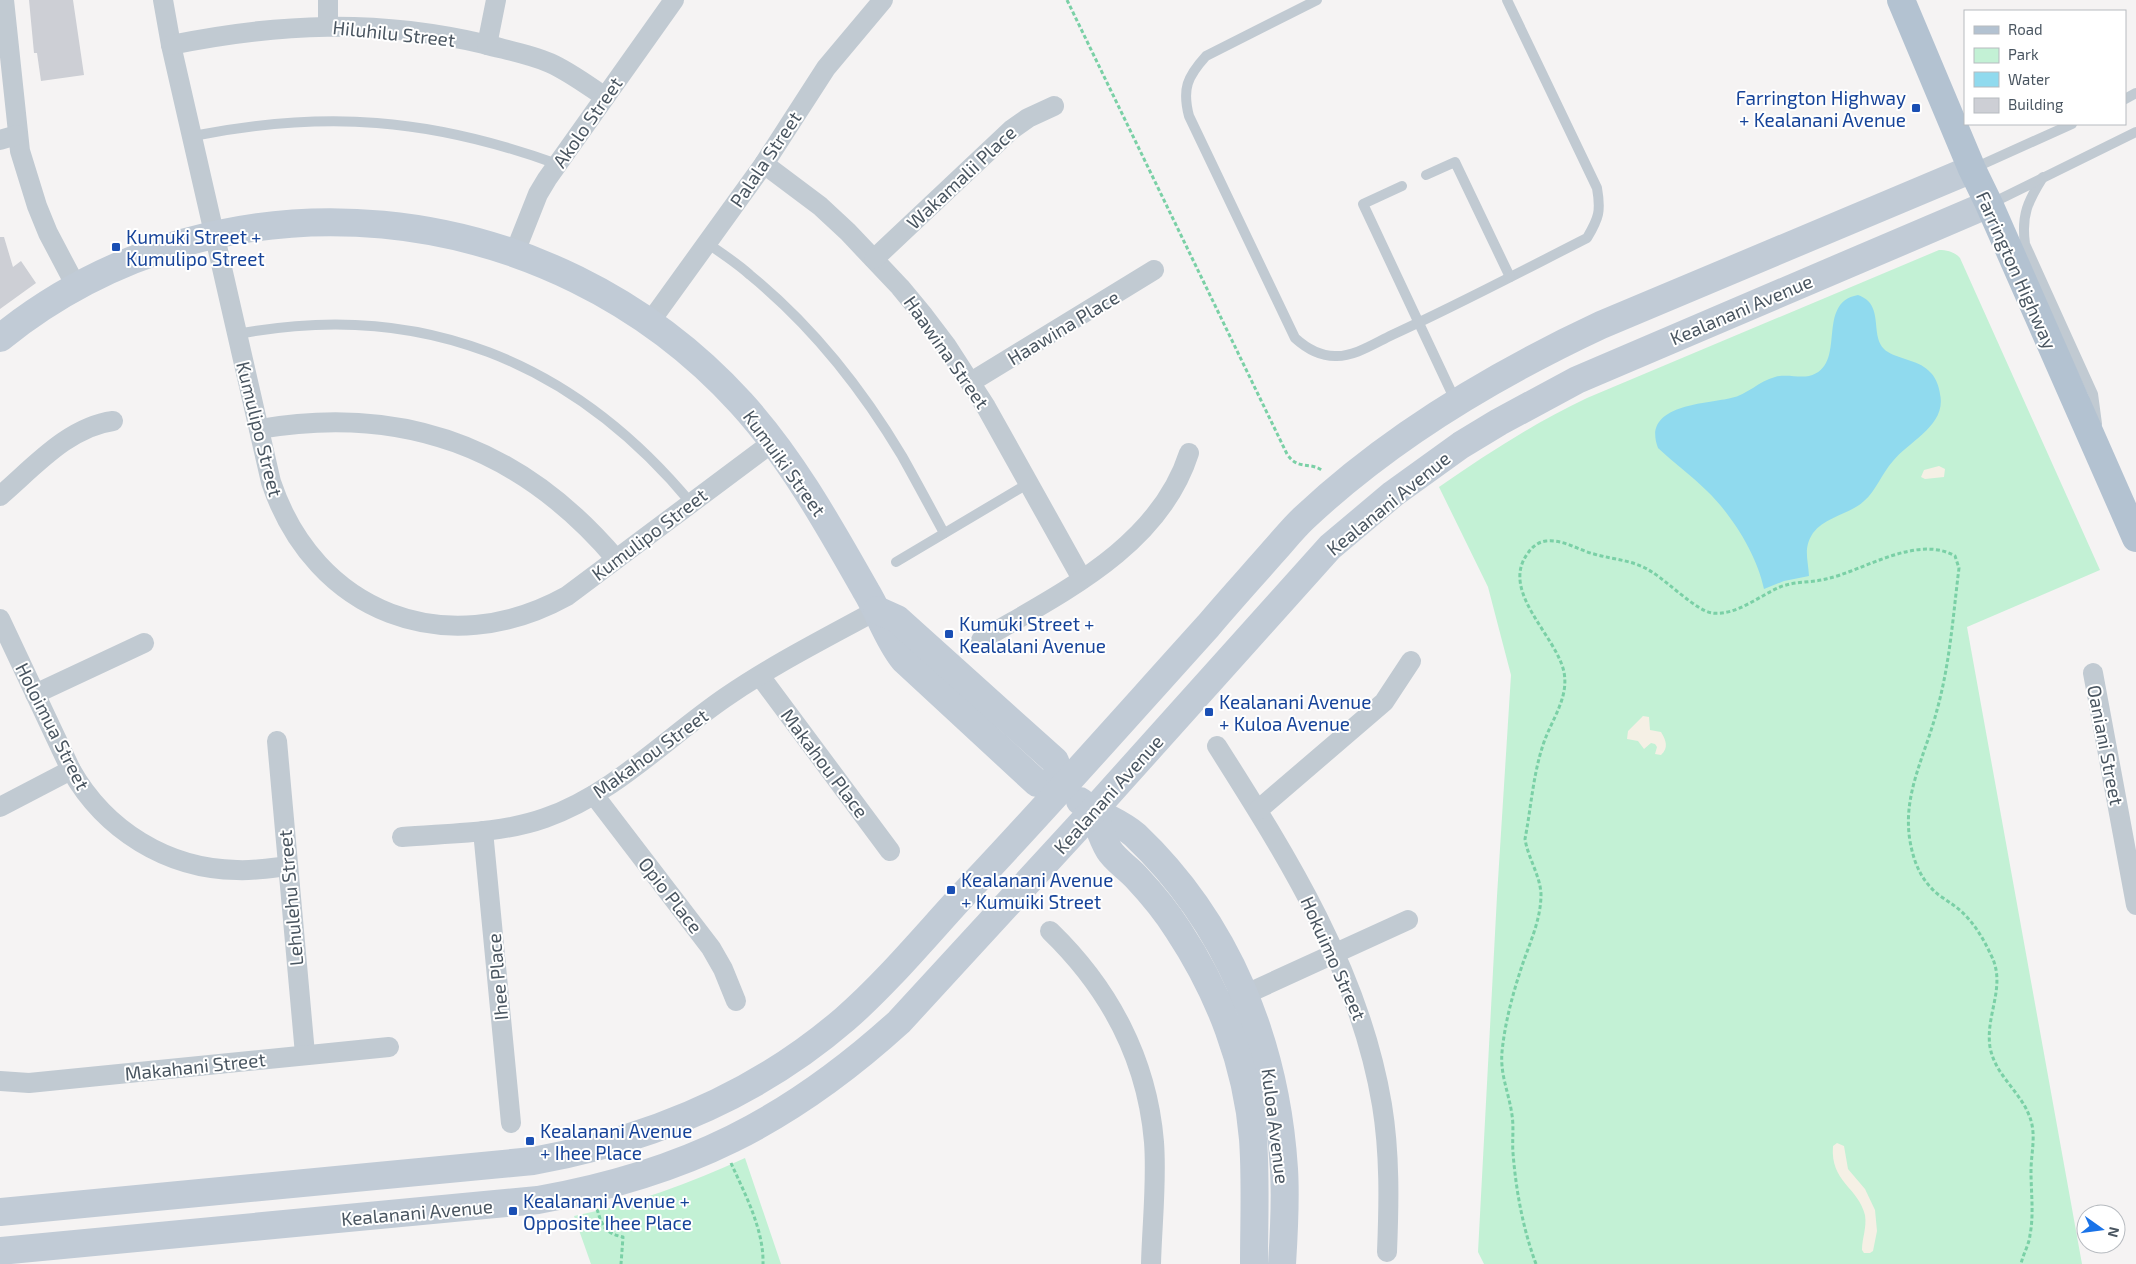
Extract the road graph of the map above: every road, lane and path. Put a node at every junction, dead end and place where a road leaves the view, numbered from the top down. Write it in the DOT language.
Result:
graph roads {
  1 [pos="4,0"];
  2 [pos="163,0"];
  3 [pos="328,0"];
  4 [pos="496,0"];
  5 [pos="674,0"];
  6 [pos="884,0"];
  7 [pos="1067,0"];
  8 [pos="1317,0"];
  9 [pos="1507,0"];
  10 [pos="1901,0"];
  11 [pos="328,26"];
  12 [pos="172,45"];
  13 [pos="487,45"];
  14 [pos="605,97"];
  15 [pos="1054,106"];
  16 [pos="2070,125"];
  17 [pos="2136,132"];
  18 [pos="192,136"];
  19 [pos="9,138"];
  20 [pos="557,164"];
  21 [pos="764,164"];
  22 [pos="1972,169"];
  23 [pos="1426,175"];
  24 [pos="2043,177"];
  25 [pos="1402,186"];
  26 [pos="1989,204"];
  27 [pos="216,236"];
  28 [pos="707,243"];
  29 [pos="515,252"];
  30 [pos="874,259"];
  31 [pos="1154,270"];
  32 [pos="1510,277"];
  33 [pos="77,288"];
  34 [pos="650,322"];
  35 [pos="1418,323"];
  36 [pos="238,334"];
  37 [pos="0,338"];
  38 [pos="971,382"];
  39 [pos="1456,403"];
  40 [pos="113,421"];
  41 [pos="259,428"];
  42 [pos="774,442"];
  43 [pos="1189,453"];
  44 [pos="2104,467"];
  45 [pos="1028,483"];
  46 [pos="1337,489"];
  47 [pos="0,496"];
  48 [pos="691,503"];
  49 [pos="944,533"];
  50 [pos="2136,538"];
  51 [pos="616,559"];
  52 [pos="896,562"];
  53 [pos="1082,579"];
  54 [pos="877,610"];
  55 [pos="0,619"];
  56 [pos="981,640"];
  57 [pos="144,643"];
  58 [pos="1411,661"];
  59 [pos="2093,672"];
  60 [pos="760,676"];
  61 [pos="35,694"];
  62 [pos="277,741"];
  63 [pos="1217,746"];
  64 [pos="71,770"];
  65 [pos="1064,787"];
  66 [pos="594,795"];
  67 [pos="0,807"];
  68 [pos="1258,810"];
  69 [pos="1093,812"];
  70 [pos="483,831"];
  71 [pos="402,837"];
  72 [pos="890,851"];
  73 [pos="287,866"];
  74 [pos="2136,905"];
  75 [pos="1408,920"];
  76 [pos="1050,931"];
  77 [pos="1336,954"];
  78 [pos="1245,994"];
  79 [pos="736,1001"];
  80 [pos="1219,1005"];
  81 [pos="389,1047"];
  82 [pos="305,1054"];
  83 [pos="0,1081"];
  84 [pos="511,1123"];
  85 [pos="722,1145"];
  86 [pos="590,1190"];
  87 [pos="0,1212"];
  88 [pos="0,1251"];
  89 [pos="1387,1252"];
  90 [pos="621,1264"];
  91 [pos="763,1264"];
  92 [pos="1151,1264"];
  93 [pos="1254,1264"];
  94 [pos="1282,1264"];
  95 [pos="1536,1264"];
  96 [pos="2021,1264"];
  1 -- 19 [label="street"];
  2 -- 12 [label="street, Kumulipo Street"];
  3 -- 11 [label="street"];
  4 -- 13 [label="street"];
  5 -- 14 [label="street, Akolo Street"];
  6 -- 21 [label="street, Palala Street"];
  7 -- 46 [label="path"];
  8 -- 35 [label="lane"];
  9 -- 32 [label="lane"];
  10 -- 22 [label="main road, Farrington Highway"];
  11 -- 12 [label="street, Hiluhilu Street"];
  11 -- 13 [label="street, Hiluhilu Street"];
  12 -- 18 [label="street, Kumulipo Street"];
  13 -- 14 [label="street, Hiluhilu Street"];
  14 -- 20 [label="street, Akolo Street"];
  15 -- 30 [label="street, Wakamalii Place"];
  16 -- 22 [label="lane"];
  17 -- 24 [label="lane"];
  18 -- 20 [label="lane"];
  18 -- 27 [label="street, Kumulipo Street"];
  19 -- 33 [label="street"];
  20 -- 29 [label="street, Akolo Street"];
  21 -- 28 [label="street, Palala Street"];
  21 -- 30 [label="street, Haawina Street"];
  22 -- 26 [label="main road, Farrington Highway"];
  22 -- 39 [label="street, Kealanani Avenue"];
  23 -- 32 [label="lane"];
  24 -- 26 [label="lane"];
  24 -- 44 [label="lane"];
  25 -- 35 [label="lane"];
  26 -- 44 [label="main road, Farrington Highway"];
  26 -- 69 [label="street, Kealanani Avenue"];
  27 -- 29 [label="street, Kumuiki Street"];
  27 -- 33 [label="street, Kumuiki Street"];
  27 -- 36 [label="street, Kumulipo Street"];
  28 -- 34 [label="street, Palala Street"];
  28 -- 49 [label="lane"];
  29 -- 34 [label="street, Kumuiki Street"];
  30 -- 38 [label="street, Haawina Street"];
  31 -- 38 [label="street, Haawina Place"];
  32 -- 35 [label="lane"];
  33 -- 37 [label="street, Kumuiki Street"];
  34 -- 42 [label="street, Kumuiki Street"];
  35 -- 39 [label="lane"];
  36 -- 41 [label="street, Kumulipo Street"];
  36 -- 48 [label="lane"];
  38 -- 45 [label="street, Haawina Street"];
  39 -- 46 [label="street, Kealanani Avenue"];
  40 -- 47 [label="street"];
  41 -- 51 [label="street"];
  41 -- 51 [label="street, Kumulipo Street"];
  42 -- 48 [label="street, Kumulipo Street"];
  42 -- 54 [label="street, Kumuiki Street"];
  43 -- 53 [label="street"];
  44 -- 50 [label="main road, Farrington Highway"];
  45 -- 49 [label="lane"];
  45 -- 53 [label="street, Haawina Street"];
  46 -- 65 [label="street, Kealanani Avenue"];
  48 -- 51 [label="street, Kumulipo Street"];
  49 -- 52 [label="lane"];
  53 -- 56 [label="street"];
  54 -- 60 [label="street, Makahou Street"];
  54 -- 65 [label="street, Kumuiki Street"];
  55 -- 61 [label="street, Holoimua Street"];
  57 -- 61 [label="street"];
  58 -- 68 [label="street"];
  59 -- 74 [label="street, Oaniani Street"];
  60 -- 66 [label="street, Makahou Street"];
  60 -- 72 [label="street, Makahou Place"];
  61 -- 64 [label="street, Holoimua Street"];
  62 -- 73 [label="street, Lehulehu Street"];
  63 -- 68 [label="street, Hokuimo Street"];
  64 -- 67 [label="street"];
  64 -- 73 [label="street, Holoimua Street"];
  65 -- 69 [label="street, Kuloa Avenue"];
  65 -- 87 [label="street, Kealanani Avenue"];
  66 -- 70 [label="street, Makahou Street"];
  66 -- 79 [label="street, Opio Place"];
  68 -- 77 [label="street, Hokuimo Street"];
  69 -- 78 [label="street, Kuloa Avenue"];
  69 -- 80 [label="street, Kuloa Avenue"];
  69 -- 85 [label="street, Kealanani Avenue"];
  70 -- 71 [label="street, Makahou Street"];
  70 -- 84 [label="street, Ihee Place"];
  73 -- 82 [label="street, Lehulehu Street"];
  75 -- 77 [label="street"];
  76 -- 92 [label="street"];
  77 -- 78 [label="street"];
  77 -- 89 [label="street, Hokuimo Street"];
  78 -- 80 [label="street"];
  78 -- 94 [label="street, Kuloa Avenue"];
  80 -- 93 [label="street, Kuloa Avenue"];
  81 -- 82 [label="street, Makahani Street"];
  82 -- 83 [label="street, Makahani Street"];
  85 -- 86 [label="street, Kealanani Avenue"];
  85 -- 91 [label="path"];
  86 -- 88 [label="street, Kealanani Avenue"];
  86 -- 90 [label="path"];
  95 -- 96 [label="path"];
}
